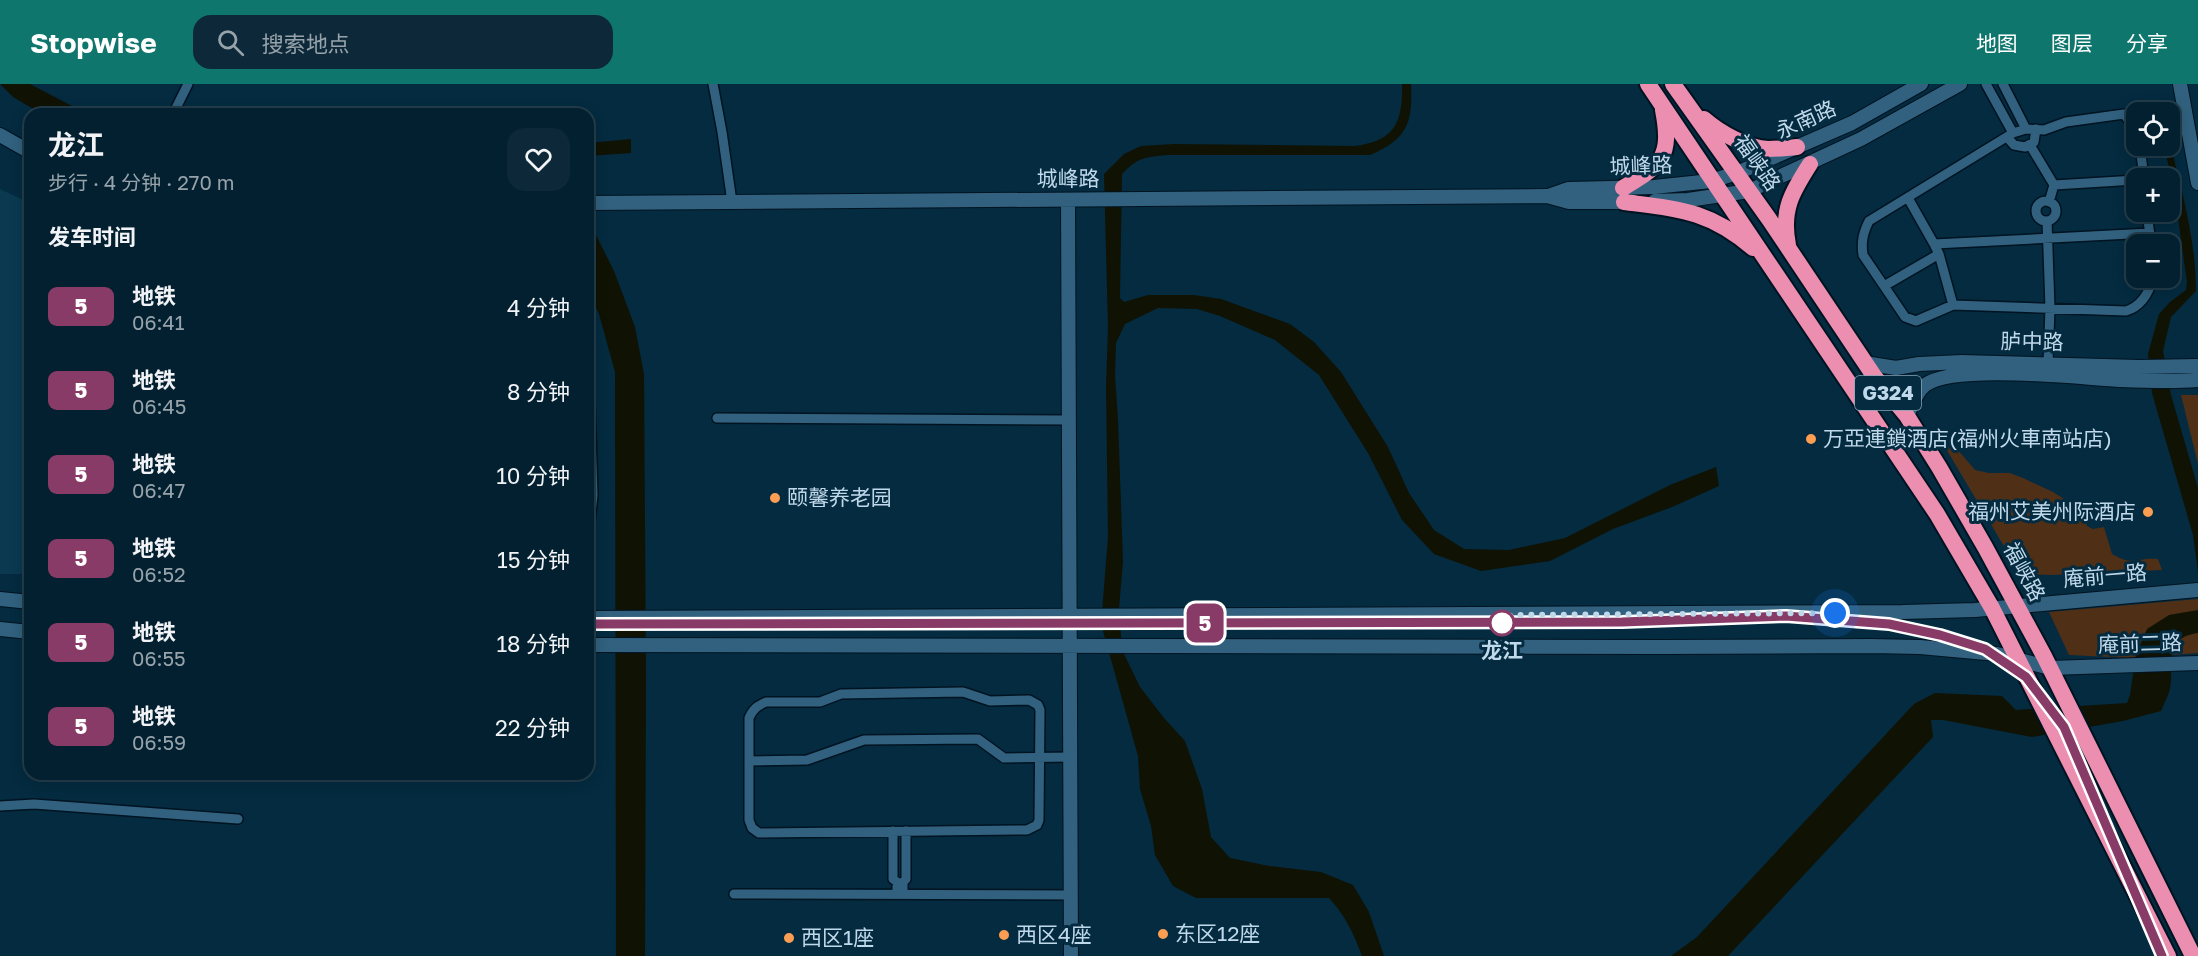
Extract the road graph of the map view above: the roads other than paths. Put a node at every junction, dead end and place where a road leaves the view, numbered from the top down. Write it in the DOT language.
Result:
graph roads {
  1 [pos="188,84"];
  2 [pos="713,84"];
  3 [pos="1673,84"];
  4 [pos="1921,84"];
  5 [pos="1960,84"];
  6 [pos="1986,84"];
  7 [pos="2003,84"];
  8 [pos="2180,84"];
  9 [pos="1653,86"];
  10 [pos="1686,102"];
  11 [pos="1662,106"];
  12 [pos="176,108"];
  13 [pos="2126,117"];
  14 [pos="2026,129"];
  15 [pos="2036,129"];
  16 [pos="0,135"];
  17 [pos="2010,135"];
  18 [pos="2030,146"];
  19 [pos="1797,147"];
  20 [pos="24,149"];
  21 [pos="1810,164"];
  22 [pos="1737,173"];
  23 [pos="1711,181"];
  24 [pos="2126,181"];
  25 [pos="2198,181"];
  26 [pos="2054,185"];
  27 [pos="1654,187"];
  28 [pos="1749,191"];
  29 [pos="1624,195"];
  30 [pos="1723,195"];
  31 [pos="1908,198"];
  32 [pos="1068,200"];
  33 [pos="1654,201"];
  34 [pos="2049,201"];
  35 [pos="732,202"];
  36 [pos="594,203"];
  37 [pos="2048,221"];
  38 [pos="2149,222"];
  39 [pos="2150,232"];
  40 [pos="2048,238"];
  41 [pos="1934,244"];
  42 [pos="1790,251"];
  43 [pos="1939,254"];
  44 [pos="1768,261"];
  45 [pos="1803,270"];
  46 [pos="1783,282"];
  47 [pos="1884,286"];
  48 [pos="2150,288"];
  49 [pos="1953,305"];
  50 [pos="2050,308"];
  51 [pos="1865,363"];
  52 [pos="2048,363"];
  53 [pos="2198,366"];
  54 [pos="2198,380"];
  55 [pos="1907,416"];
  56 [pos="717,418"];
  57 [pos="1067,420"];
  58 [pos="2194,590"];
  59 [pos="0,599"];
  60 [pos="24,601"];
  61 [pos="2016,606"];
  62 [pos="1992,608"];
  63 [pos="1069,615"];
  64 [pos="594,618"];
  65 [pos="0,629"];
  66 [pos="24,631"];
  67 [pos="594,645"];
  68 [pos="1070,646"];
  69 [pos="2018,659"];
  70 [pos="2198,663"];
  71 [pos="2050,668"];
  72 [pos="1040,757"];
  73 [pos="1072,757"];
  74 [pos="749,760"];
  75 [pos="0,806"];
  76 [pos="238,819"];
  77 [pos="893,831"];
  78 [pos="906,831"];
  79 [pos="734,894"];
  80 [pos="900,894"];
  81 [pos="1072,895"];
  82 [pos="1071,956"];
  83 [pos="2168,956"];
  84 [pos="2193,956"];
  1 -- 12 [label="street"];
  2 -- 35 [label="street"];
  3 -- 10 [label="highway, 福峡路 / G324"];
  4 -- 19 [label="street, 永南路"];
  5 -- 21 [label="street, 城峰路"];
  6 -- 17 [label="street"];
  7 -- 14 [label="street"];
  8 -- 25 [label="street"];
  9 -- 11 [label="highway, G324"];
  10 -- 19 [label="highway"];
  10 -- 22 [label="highway, 福峡路 / G324"];
  11 -- 23 [label="highway, G324"];
  11 -- 29 [label="highway"];
  13 -- 15 [label="street"];
  14 -- 15 [label="street"];
  14 -- 17 [label="street"];
  15 -- 18 [label="street"];
  16 -- 20 [label="street"];
  17 -- 18 [label="street"];
  17 -- 31 [label="street"];
  18 -- 26 [label="street"];
  19 -- 22 [label="street, 永南路"];
  21 -- 28 [label="street, 城峰路"];
  21 -- 42 [label="highway"];
  22 -- 23 [label="street, 城峰路"];
  22 -- 28 [label="highway, 福峡路 / G324"];
  23 -- 27 [label="street, 城峰路"];
  23 -- 30 [label="highway, G324"];
  24 -- 26 [label="street"];
  26 -- 34 [label="street"];
  27 -- 29 [label="street, 城峰路"];
  27 -- 33 [label="street"];
  28 -- 30 [label="street, 城峰路"];
  28 -- 42 [label="highway, 福峡路 / G324"];
  29 -- 32 [label="street, 城峰路"];
  29 -- 33 [label="street, 城峰路"];
  29 -- 44 [label="highway"];
  30 -- 33 [label="street, 城峰路"];
  30 -- 44 [label="highway, G324"];
  31 -- 41 [label="street"];
  31 -- 47 [label="street"];
  32 -- 35 [label="street, 城峰路"];
  32 -- 57 [label="street"];
  34 -- 37 [label="street"];
  34 -- 37 [label="street"];
  35 -- 36 [label="street, 城峰路"];
  37 -- 40 [label="street"];
  38 -- 39 [label="street"];
  39 -- 40 [label="street"];
  40 -- 41 [label="street"];
  40 -- 50 [label="street"];
  41 -- 43 [label="street"];
  42 -- 45 [label="highway, 福峡路 / G324"];
  43 -- 47 [label="street"];
  43 -- 49 [label="street"];
  44 -- 46 [label="highway, G324"];
  45 -- 46 [label="highway"];
  45 -- 51 [label="highway, 福峡路 / G324"];
  46 -- 62 [label="highway, G324"];
  47 -- 49 [label="street"];
  48 -- 50 [label="street"];
  49 -- 50 [label="street"];
  50 -- 52 [label="street"];
  51 -- 52 [label="street, 胪中路"];
  51 -- 55 [label="highway, 福峡路 / G324"];
  52 -- 53 [label="street, 胪中路"];
  54 -- 55 [label="street, 胪中路"];
  55 -- 61 [label="highway, 福峡路 / G324"];
  56 -- 57 [label="street"];
  57 -- 63 [label="street"];
  58 -- 61 [label="street, 庵前一路"];
  59 -- 60 [label="street"];
  61 -- 62 [label="street, 庵前一路"];
  61 -- 71 [label="highway, 福峡路 / G324"];
  62 -- 63 [label="street, 庵前一路"];
  62 -- 69 [label="highway, G324"];
  63 -- 64 [label="street, 庵前一路"];
  63 -- 68 [label="street"];
  65 -- 66 [label="street"];
  67 -- 68 [label="street, 庵前二路"];
  68 -- 69 [label="street, 庵前二路"];
  68 -- 73 [label="street"];
  69 -- 71 [label="street, 庵前二路"];
  69 -- 83 [label="highway, G324"];
  70 -- 71 [label="street, 庵前二路"];
  71 -- 84 [label="highway, 福峡路 / G324"];
  72 -- 73 [label="street"];
  72 -- 74 [label="street"];
  72 -- 74 [label="street"];
  72 -- 78 [label="street"];
  73 -- 81 [label="street"];
  74 -- 77 [label="street"];
  75 -- 76 [label="street"];
  77 -- 78 [label="street"];
  77 -- 80 [label="street"];
  78 -- 80 [label="street"];
  79 -- 80 [label="street"];
  80 -- 81 [label="street"];
  81 -- 82 [label="street"];
}
